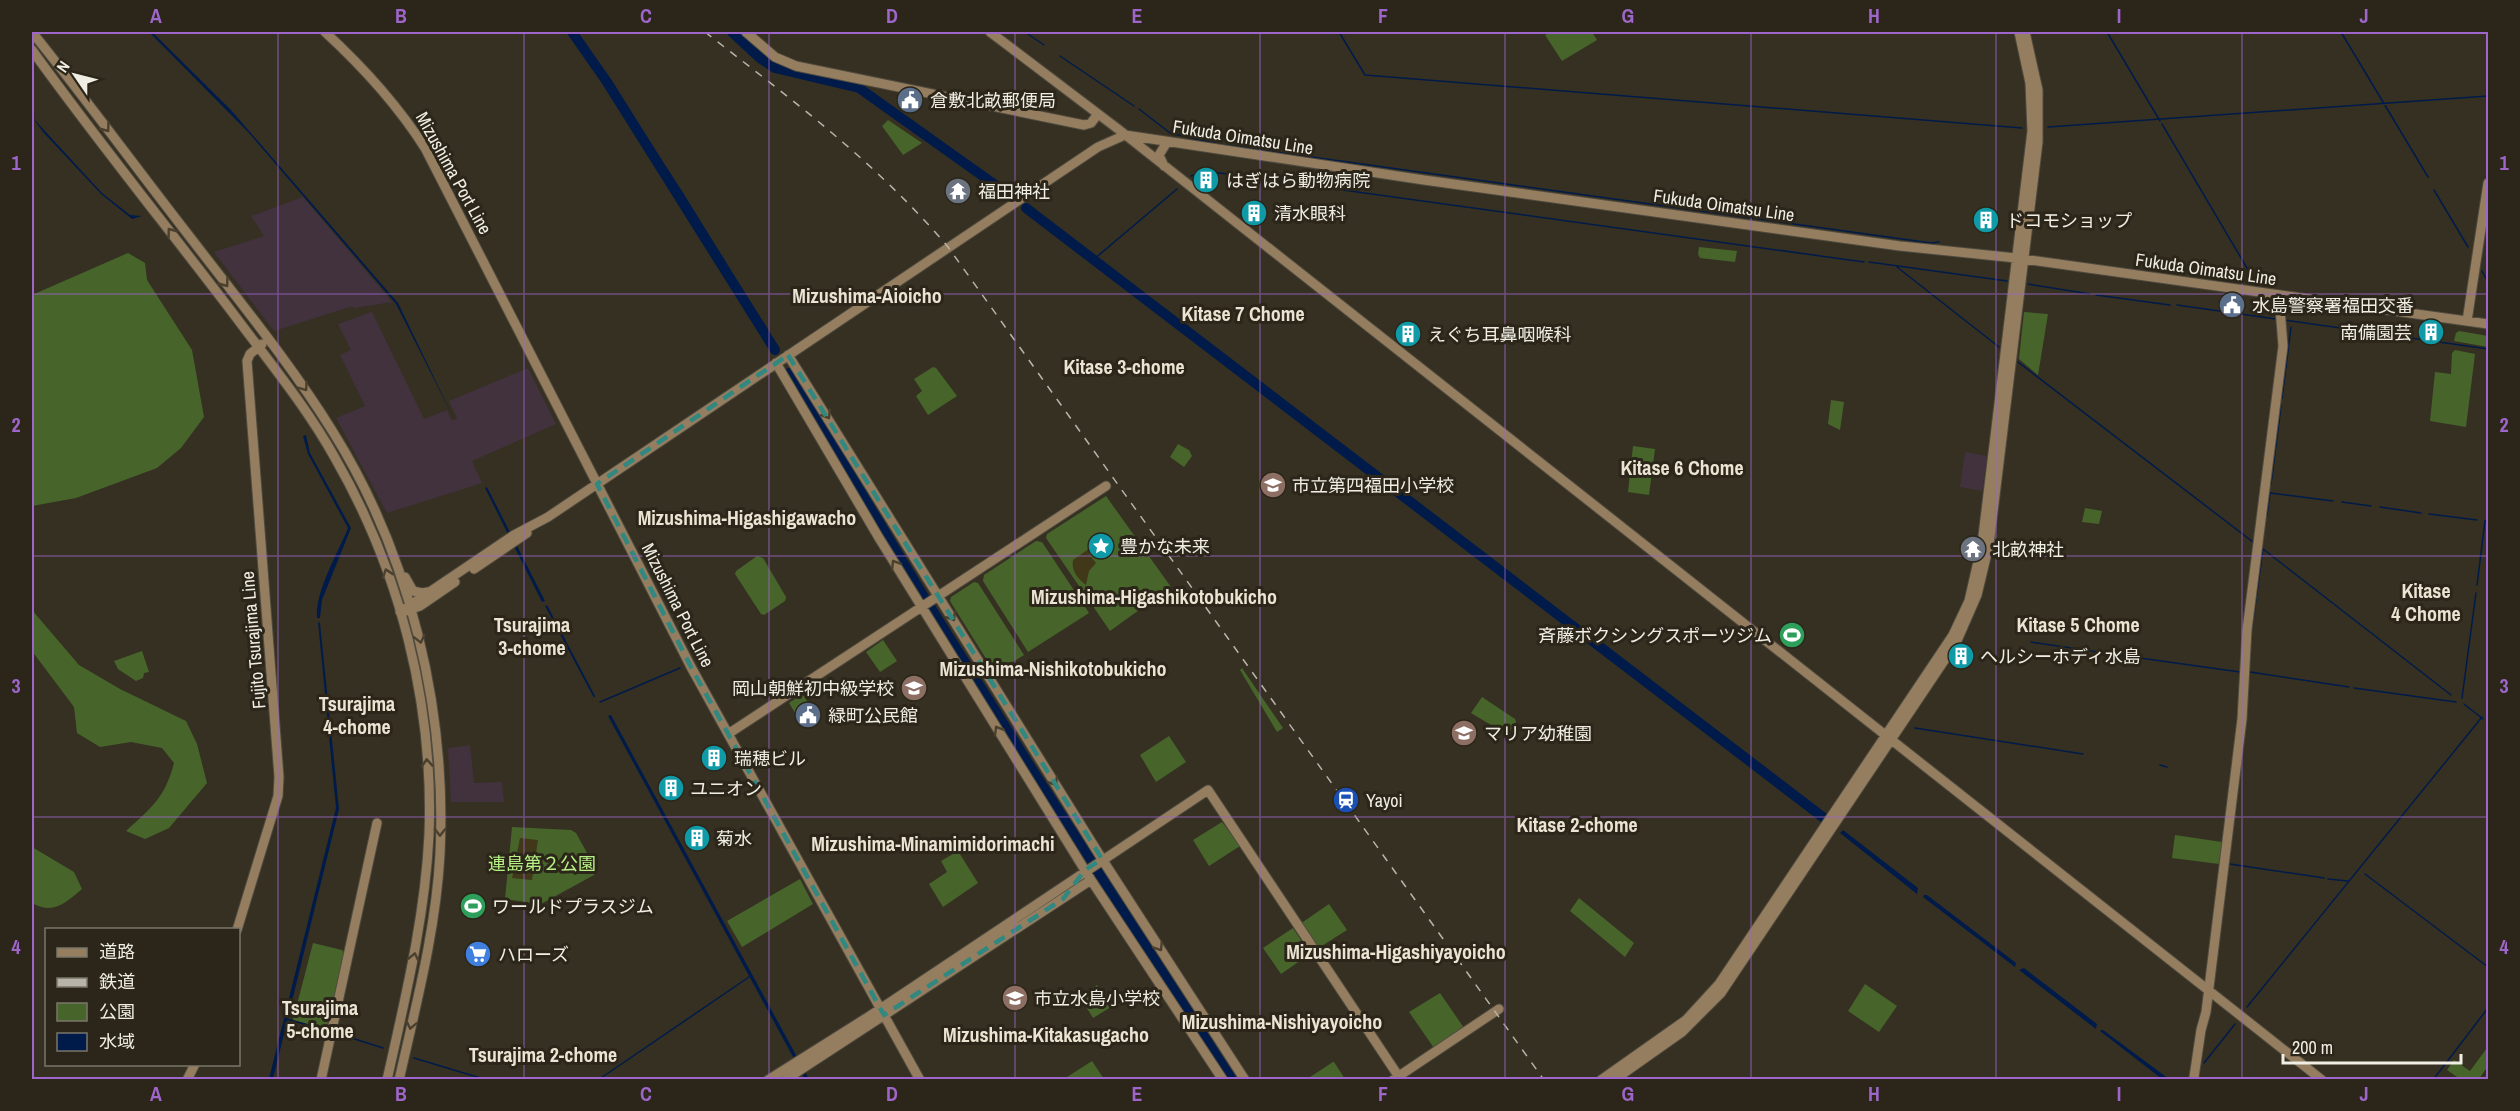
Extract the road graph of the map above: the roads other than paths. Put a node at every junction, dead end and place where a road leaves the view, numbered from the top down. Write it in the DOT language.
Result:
graph roads {
  1 [pos="32,32"];
  2 [pos="325,32"];
  3 [pos="746,32"];
  4 [pos="990,32"];
  5 [pos="2019,32"];
  6 [pos="2025,32"];
  7 [pos="32,50"];
  8 [pos="1098,114"];
  9 [pos="1125,135"];
  10 [pos="1167,142"];
  11 [pos="1164,166"];
  12 [pos="2488,183"];
  13 [pos="2020,258"];
  14 [pos="2279,296"];
  15 [pos="2467,321"];
  16 [pos="2488,324"];
  17 [pos="269,340"];
  18 [pos="257,346"];
  19 [pos="788,356"];
  20 [pos="776,363"];
  21 [pos="597,484"];
  22 [pos="1107,486"];
  23 [pos="512,540"];
  24 [pos="390,549"];
  25 [pos="431,591"];
  26 [pos="930,602"];
  27 [pos="411,608"];
  28 [pos="400,612"];
  29 [pos="728,734"];
  30 [pos="1889,739"];
  31 [pos="377,823"];
  32 [pos="1093,865"];
  33 [pos="1091,880"];
  34 [pos="1063,899"];
  35 [pos="238,928"];
  36 [pos="2209,990"];
  37 [pos="1500,1009"];
  38 [pos="882,1011"];
  39 [pos="798,1065"];
  40 [pos="194,1066"];
  41 [pos="2194,1077"];
  42 [pos="1398,1078"];
  43 [pos="187,1080"];
  44 [pos="321,1080"];
  45 [pos="387,1080"];
  46 [pos="399,1080"];
  47 [pos="768,1080"];
  48 [pos="785,1080"];
  49 [pos="920,1080"];
  50 [pos="1223,1080"];
  51 [pos="1245,1080"];
  52 [pos="1601,1080"];
  53 [pos="1614,1080"];
  54 [pos="2322,1080"];
  1 -- 17 [label="street, one-way"];
  2 -- 21 [label="street, Mizushima Port Line"];
  3 -- 8 [label="street"];
  4 -- 8 [label="street, Fukuda Oimatsu Line"];
  5 -- 13 [label="street"];
  6 -- 13 [label="street"];
  18 -- 7 [label="street, one-way"];
  8 -- 9 [label="street, Fukuda Oimatsu Line"];
  9 -- 10 [label="street, Fukuda Oimatsu Line"];
  9 -- 11 [label="street"];
  9 -- 19 [label="street"];
  10 -- 11 [label="street"];
  10 -- 13 [label="street, Fukuda Oimatsu Line"];
  11 -- 30 [label="street"];
  12 -- 15 [label="street"];
  13 -- 14 [label="street, Fukuda Oimatsu Line"];
  13 -- 30 [label="street"];
  14 -- 15 [label="street, Fukuda Oimatsu Line"];
  14 -- 36 [label="street"];
  15 -- 16 [label="street, Fukuda Oimatsu Line"];
  17 -- 18 [label="street"];
  17 -- 24 [label="street, one-way"];
  28 -- 18 [label="street, one-way"];
  18 -- 35 [label="street, Fujito Tsurajima Line"];
  19 -- 20 [label="street"];
  19 -- 26 [label="street, one-way"];
  20 -- 21 [label="street"];
  26 -- 20 [label="street, one-way"];
  21 -- 23 [label="street"];
  21 -- 29 [label="street, Mizushima Port Line"];
  22 -- 26 [label="street"];
  23 -- 25 [label="street"];
  23 -- 27 [label="street"];
  24 -- 25 [label="street"];
  24 -- 27 [label="street"];
  25 -- 27 [label="street"];
  26 -- 29 [label="street"];
  26 -- 32 [label="street, one-way"];
  32 -- 26 [label="street, one-way"];
  27 -- 28 [label="street"];
  27 -- 46 [label="street, one-way"];
  45 -- 28 [label="street, one-way"];
  29 -- 38 [label="street, Mizushima Port Line"];
  30 -- 36 [label="street"];
  30 -- 52 [label="street"];
  30 -- 53 [label="street"];
  31 -- 44 [label="street"];
  32 -- 33 [label="street"];
  32 -- 34 [label="street"];
  32 -- 38 [label="street"];
  32 -- 42 [label="street"];
  32 -- 51 [label="street, one-way"];
  33 -- 34 [label="street"];
  33 -- 50 [label="street"];
  34 -- 38 [label="street"];
  36 -- 41 [label="street"];
  36 -- 54 [label="street"];
  37 -- 42 [label="street"];
  38 -- 39 [label="street"];
  38 -- 49 [label="street, Mizushima Port Line"];
  39 -- 47 [label="street"];
  39 -- 48 [label="street"];
  40 -- 43 [label="street"];
}
